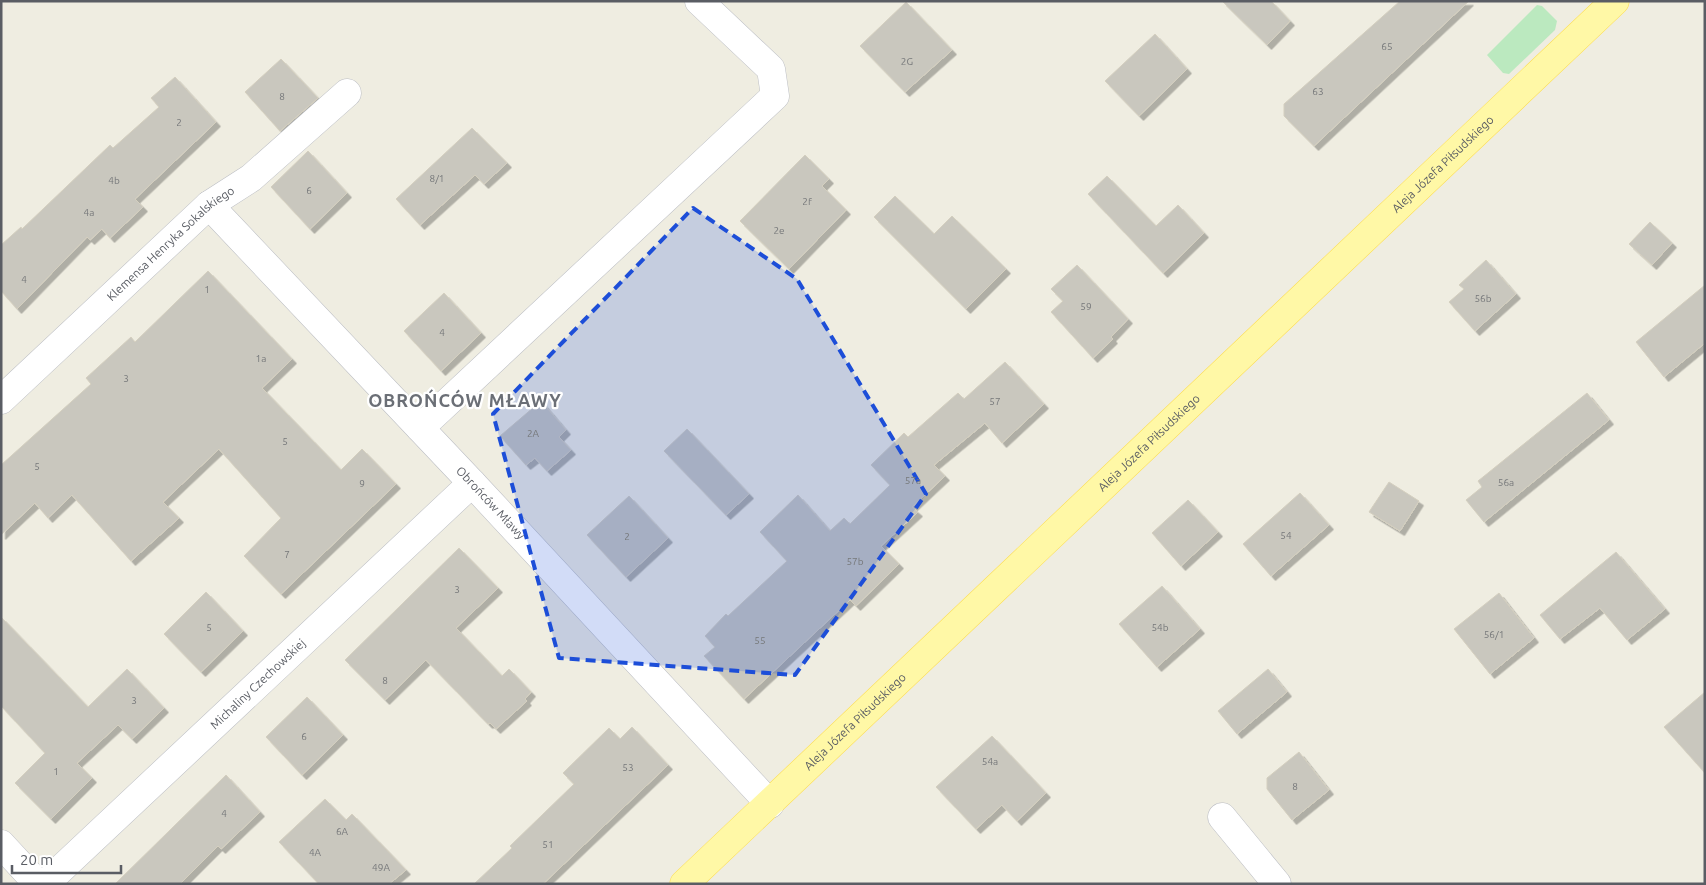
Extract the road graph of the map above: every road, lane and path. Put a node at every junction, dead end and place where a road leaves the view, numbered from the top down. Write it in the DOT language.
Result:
graph roads {
  1 [pos="699,1"];
  2 [pos="1615,1"];
  3 [pos="347,93"];
  4 [pos="209,205"];
  5 [pos="1,400"];
  6 [pos="420,428"];
  7 [pos="472,483"];
  8 [pos="770,804"];
  9 [pos="1222,817"];
  10 [pos="1,844"];
  11 [pos="38,884"];
  12 [pos="45,884"];
  13 [pos="684,884"];
  14 [pos="1277,884"];
  1 -- 6 [label="street"];
  2 -- 8 [label="main road, Aleja Józefa Piłsudskiego"];
  3 -- 4 [label="street, Klemensa Henryka Sokalskiego"];
  4 -- 5 [label="street, Klemensa Henryka Sokalskiego"];
  4 -- 6 [label="street, Obrońców Mławy"];
  6 -- 7 [label="street, Obrońców Mławy"];
  7 -- 8 [label="street, Obrońców Mławy"];
  7 -- 12 [label="street, Michaliny Czechowskiej"];
  8 -- 13 [label="main road, Aleja Józefa Piłsudskiego"];
  9 -- 14 [label="street"];
  10 -- 11 [label="street"];
}
